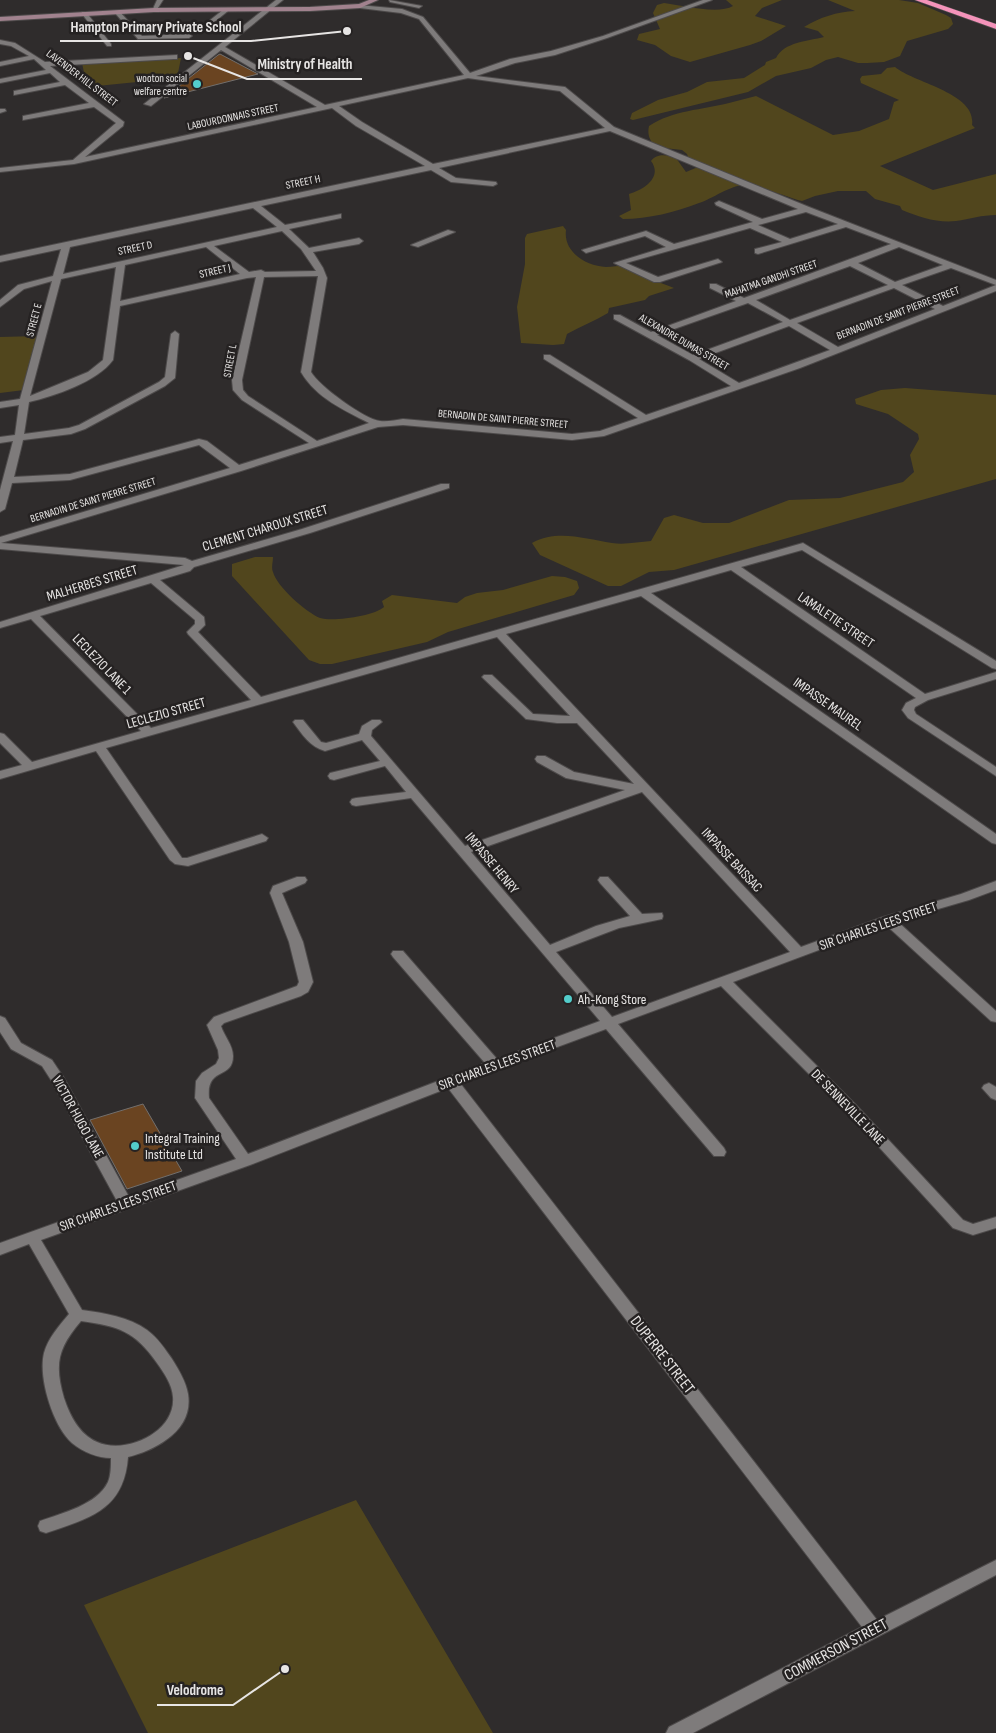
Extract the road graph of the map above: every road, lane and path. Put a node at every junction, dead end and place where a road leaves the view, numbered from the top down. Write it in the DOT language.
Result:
graph roads {
  1 [pos="160,0"];
  2 [pos="280,0"];
  3 [pos="375,0"];
  4 [pos="384,0"];
  5 [pos="708,0"];
  6 [pos="920,0"];
  7 [pos="936,0"];
  8 [pos="419,3"];
  9 [pos="360,6"];
  10 [pos="154,10"];
  11 [pos="224,11"];
  12 [pos="268,11"];
  13 [pos="117,12"];
  14 [pos="84,13"];
  15 [pos="421,18"];
  16 [pos="0,19"];
  17 [pos="996,21"];
  18 [pos="996,26"];
  19 [pos="202,29"];
  20 [pos="189,36"];
  21 [pos="0,42"];
  22 [pos="109,45"];
  23 [pos="220,47"];
  24 [pos="35,57"];
  25 [pos="174,57"];
  26 [pos="0,64"];
  27 [pos="44,64"];
  28 [pos="51,71"];
  29 [pos="469,76"];
  30 [pos="0,81"];
  31 [pos="66,83"];
  32 [pos="17,93"];
  33 [pos="96,104"];
  34 [pos="148,104"];
  35 [pos="330,107"];
  36 [pos="26,118"];
  37 [pos="611,129"];
  38 [pos="74,162"];
  39 [pos="432,166"];
  40 [pos="0,170"];
  41 [pos="493,184"];
  42 [pos="719,203"];
  43 [pos="254,204"];
  44 [pos="806,209"];
  45 [pos="338,216"];
  46 [pos="761,222"];
  47 [pos="846,224"];
  48 [pos="751,225"];
  49 [pos="281,228"];
  50 [pos="450,232"];
  51 [pos="359,241"];
  52 [pos="790,242"];
  53 [pos="207,244"];
  54 [pos="899,244"];
  55 [pos="66,245"];
  56 [pos="415,245"];
  57 [pos="673,247"];
  58 [pos="586,250"];
  59 [pos="307,251"];
  60 [pos="758,251"];
  61 [pos="0,259"];
  62 [pos="718,262"];
  63 [pos="121,263"];
  64 [pos="851,263"];
  65 [pos="951,265"];
  66 [pos="261,273"];
  67 [pos="322,273"];
  68 [pos="247,275"];
  69 [pos="56,277"];
  70 [pos="996,283"];
  71 [pos="896,285"];
  72 [pos="713,286"];
  73 [pos="996,288"];
  74 [pos="746,300"];
  75 [pos="0,304"];
  76 [pos="114,305"];
  77 [pos="942,309"];
  78 [pos="617,318"];
  79 [pos="791,323"];
  80 [pos="176,334"];
  81 [pos="650,335"];
  82 [pos="837,350"];
  83 [pos="547,357"];
  84 [pos="692,358"];
  85 [pos="739,387"];
  86 [pos="24,402"];
  87 [pos="0,405"];
  88 [pos="646,419"];
  89 [pos="377,424"];
  90 [pos="20,438"];
  91 [pos="0,440"];
  92 [pos="316,444"];
  93 [pos="238,468"];
  94 [pos="9,480"];
  95 [pos="445,486"];
  96 [pos="0,509"];
  97 [pos="0,540"];
  98 [pos="0,546"];
  99 [pos="190,565"];
  100 [pos="732,566"];
  101 [pos="154,580"];
  102 [pos="642,592"];
  103 [pos="34,616"];
  104 [pos="0,625"];
  105 [pos="499,633"];
  106 [pos="996,666"];
  107 [pos="996,675"];
  108 [pos="488,676"];
  109 [pos="924,698"];
  110 [pos="259,702"];
  111 [pos="580,719"];
  112 [pos="298,722"];
  113 [pos="376,722"];
  114 [pos="149,733"];
  115 [pos="0,736"];
  116 [pos="365,736"];
  117 [pos="99,747"];
  118 [pos="541,759"];
  119 [pos="388,762"];
  120 [pos="30,767"];
  121 [pos="996,772"];
  122 [pos="0,776"];
  123 [pos="334,776"];
  124 [pos="643,788"];
  125 [pos="414,794"];
  126 [pos="356,802"];
  127 [pos="262,838"];
  128 [pos="996,840"];
  129 [pos="462,851"];
  130 [pos="301,880"];
  131 [pos="604,880"];
  132 [pos="996,885"];
  133 [pos="657,916"];
  134 [pos="639,918"];
  135 [pos="888,920"];
  136 [pos="546,951"];
  137 [pos="799,953"];
  138 [pos="398,954"];
  139 [pos="724,981"];
  140 [pos="996,1018"];
  141 [pos="0,1021"];
  142 [pos="610,1023"];
  143 [pos="494,1065"];
  144 [pos="451,1082"];
  145 [pos="719,1152"];
  146 [pos="245,1161"];
  147 [pos="125,1203"];
  148 [pos="996,1222"];
  149 [pos="32,1237"];
  150 [pos="0,1249"];
  151 [pos="78,1315"];
  152 [pos="120,1452"];
  153 [pos="46,1526"];
  154 [pos="996,1567"];
  155 [pos="874,1629"];
  156 [pos="678,1732"];
  1 -- 10 [label="street"];
  2 -- 12 [label="street"];
  3 -- 9 [label="main road"];
  4 -- 8 [label="street"];
  5 -- 29 [label="street, LABOURDONNAIS STREET"];
  6 -- 18 [label="highway"];
  7 -- 17 [label="highway"];
  8 -- 15 [label="street"];
  9 -- 12 [label="main road"];
  9 -- 15 [label="street"];
  10 -- 11 [label="main road"];
  10 -- 13 [label="main road"];
  11 -- 12 [label="main road"];
  11 -- 19 [label="street"];
  12 -- 23 [label="street"];
  13 -- 14 [label="main road"];
  13 -- 20 [label="street"];
  14 -- 16 [label="main road"];
  14 -- 22 [label="street"];
  15 -- 29 [label="street"];
  21 -- 24 [label="street, LAVENDER HILL STREET"];
  23 -- 34 [label="street"];
  23 -- 35 [label="street"];
  24 -- 26 [label="street"];
  24 -- 27 [label="street, LAVENDER HILL STREET"];
  25 -- 27 [label="street"];
  27 -- 28 [label="street, LAVENDER HILL STREET"];
  28 -- 30 [label="street"];
  28 -- 31 [label="street, LAVENDER HILL STREET"];
  29 -- 35 [label="street, LABOURDONNAIS STREET"];
  29 -- 37 [label="street"];
  31 -- 32 [label="street"];
  31 -- 33 [label="street, LAVENDER HILL STREET"];
  33 -- 36 [label="street"];
  33 -- 38 [label="street, LAVENDER HILL STREET"];
  35 -- 38 [label="street, LABOURDONNAIS STREET"];
  35 -- 39 [label="street"];
  37 -- 39 [label="street, STREET H"];
  37 -- 44 [label="street"];
  38 -- 40 [label="street, LABOURDONNAIS STREET"];
  39 -- 41 [label="street"];
  39 -- 43 [label="street, STREET H"];
  42 -- 46 [label="street"];
  43 -- 49 [label="street"];
  43 -- 55 [label="street, STREET H"];
  44 -- 46 [label="street"];
  44 -- 47 [label="street"];
  45 -- 49 [label="street, STREET D"];
  46 -- 48 [label="street"];
  47 -- 52 [label="street"];
  47 -- 54 [label="street"];
  48 -- 52 [label="street"];
  48 -- 57 [label="street"];
  49 -- 53 [label="street, STREET D"];
  49 -- 59 [label="street"];
  50 -- 56 [label="street"];
  51 -- 59 [label="street"];
  52 -- 60 [label="street"];
  53 -- 63 [label="street, STREET D"];
  53 -- 68 [label="street"];
  54 -- 64 [label="street, MAHATMA GANDHI STREET"];
  54 -- 65 [label="street"];
  55 -- 61 [label="street, STREET H"];
  55 -- 69 [label="street, STREET E"];
  57 -- 58 [label="street"];
  57 -- 62 [label="street"];
  59 -- 67 [label="street"];
  63 -- 69 [label="street, STREET D"];
  63 -- 76 [label="street"];
  64 -- 71 [label="street"];
  64 -- 74 [label="street, MAHATMA GANDHI STREET"];
  65 -- 70 [label="street"];
  65 -- 71 [label="street"];
  66 -- 67 [label="street, STREET J"];
  66 -- 68 [label="street, STREET J"];
  66 -- 92 [label="street, STREET L"];
  67 -- 89 [label="street"];
  68 -- 76 [label="street, STREET J"];
  69 -- 75 [label="street, STREET D"];
  69 -- 86 [label="street, STREET E"];
  71 -- 77 [label="street"];
  71 -- 79 [label="street"];
  72 -- 74 [label="street"];
  73 -- 77 [label="street, BERNADIN DE SAINT PIERRE STREET"];
  74 -- 79 [label="street"];
  74 -- 81 [label="street, MAHATMA GANDHI STREET"];
  76 -- 86 [label="street"];
  77 -- 82 [label="street, BERNADIN DE SAINT PIERRE STREET"];
  78 -- 81 [label="street, ALEXANDRE DUMAS STREET"];
  79 -- 82 [label="street"];
  79 -- 84 [label="street"];
  80 -- 90 [label="street"];
  81 -- 84 [label="street, ALEXANDRE DUMAS STREET"];
  82 -- 85 [label="street, BERNADIN DE SAINT PIERRE STREET"];
  83 -- 88 [label="street"];
  84 -- 85 [label="street, ALEXANDRE DUMAS STREET"];
  85 -- 88 [label="street, BERNADIN DE SAINT PIERRE STREET"];
  86 -- 87 [label="street"];
  86 -- 90 [label="street, STREET E"];
  88 -- 89 [label="street, BERNADIN DE SAINT PIERRE STREET"];
  89 -- 92 [label="street, BERNADIN DE SAINT PIERRE STREET"];
  90 -- 91 [label="street"];
  90 -- 94 [label="street, STREET E"];
  92 -- 93 [label="street, BERNADIN DE SAINT PIERRE STREET"];
  93 -- 94 [label="street"];
  93 -- 97 [label="street, BERNADIN DE SAINT PIERRE STREET"];
  94 -- 96 [label="street, STREET E"];
  95 -- 99 [label="street, CLEMENT CHAROUX STREET"];
  98 -- 99 [label="street, CLEMENT CHAROUX STREET"];
  99 -- 101 [label="street, MALHERBES STREET"];
  100 -- 102 [label="street, LECLEZIO STREET"];
  100 -- 106 [label="street, LECLEZIO STREET"];
  100 -- 109 [label="street, LAMALETIE STREET"];
  101 -- 103 [label="street, MALHERBES STREET"];
  101 -- 110 [label="street"];
  102 -- 105 [label="street, LECLEZIO STREET"];
  102 -- 128 [label="street, IMPASSE MAUREL"];
  103 -- 104 [label="street, MALHERBES STREET"];
  103 -- 114 [label="street, LECLEZIO LANE 1"];
  105 -- 110 [label="street, LECLEZIO STREET"];
  105 -- 111 [label="street, IMPASSE BAISSAC"];
  107 -- 109 [label="street"];
  108 -- 111 [label="street"];
  109 -- 121 [label="street"];
  110 -- 114 [label="street, LECLEZIO STREET"];
  111 -- 124 [label="street, IMPASSE BAISSAC"];
  112 -- 116 [label="street"];
  113 -- 116 [label="street"];
  114 -- 117 [label="street, LECLEZIO STREET"];
  115 -- 120 [label="street"];
  116 -- 119 [label="street, IMPASSE HENRY"];
  117 -- 120 [label="street, LECLEZIO STREET"];
  117 -- 127 [label="street"];
  118 -- 124 [label="street"];
  119 -- 123 [label="street"];
  119 -- 125 [label="street, IMPASSE HENRY"];
  120 -- 122 [label="street, LECLEZIO STREET"];
  124 -- 129 [label="street"];
  124 -- 137 [label="street, IMPASSE BAISSAC"];
  125 -- 126 [label="street"];
  125 -- 129 [label="street, IMPASSE HENRY"];
  129 -- 136 [label="street, IMPASSE HENRY"];
  130 -- 146 [label="street"];
  131 -- 134 [label="street"];
  132 -- 135 [label="street, SIR CHARLES LEES STREET"];
  133 -- 134 [label="street"];
  134 -- 136 [label="street"];
  135 -- 137 [label="street, SIR CHARLES LEES STREET"];
  135 -- 140 [label="street"];
  136 -- 142 [label="street, IMPASSE HENRY"];
  137 -- 139 [label="street, SIR CHARLES LEES STREET"];
  138 -- 143 [label="street"];
  139 -- 142 [label="street, SIR CHARLES LEES STREET"];
  139 -- 148 [label="street, DE SENNEVILLE LANE"];
  141 -- 147 [label="street, VICTOR HUGO LANE"];
  142 -- 143 [label="street, SIR CHARLES LEES STREET"];
  142 -- 145 [label="street, IMPASSE HENRY"];
  143 -- 144 [label="street, SIR CHARLES LEES STREET"];
  144 -- 146 [label="street, SIR CHARLES LEES STREET"];
  144 -- 155 [label="street, DUPERRE STREET"];
  146 -- 147 [label="street, SIR CHARLES LEES STREET"];
  147 -- 149 [label="street, SIR CHARLES LEES STREET"];
  149 -- 150 [label="street, SIR CHARLES LEES STREET"];
  149 -- 151 [label="street"];
  151 -- 152 [label="street"];
  151 -- 152 [label="street"];
  152 -- 153 [label="street"];
  154 -- 155 [label="street, COMMERSON STREET"];
  155 -- 156 [label="street, COMMERSON STREET"];
}
